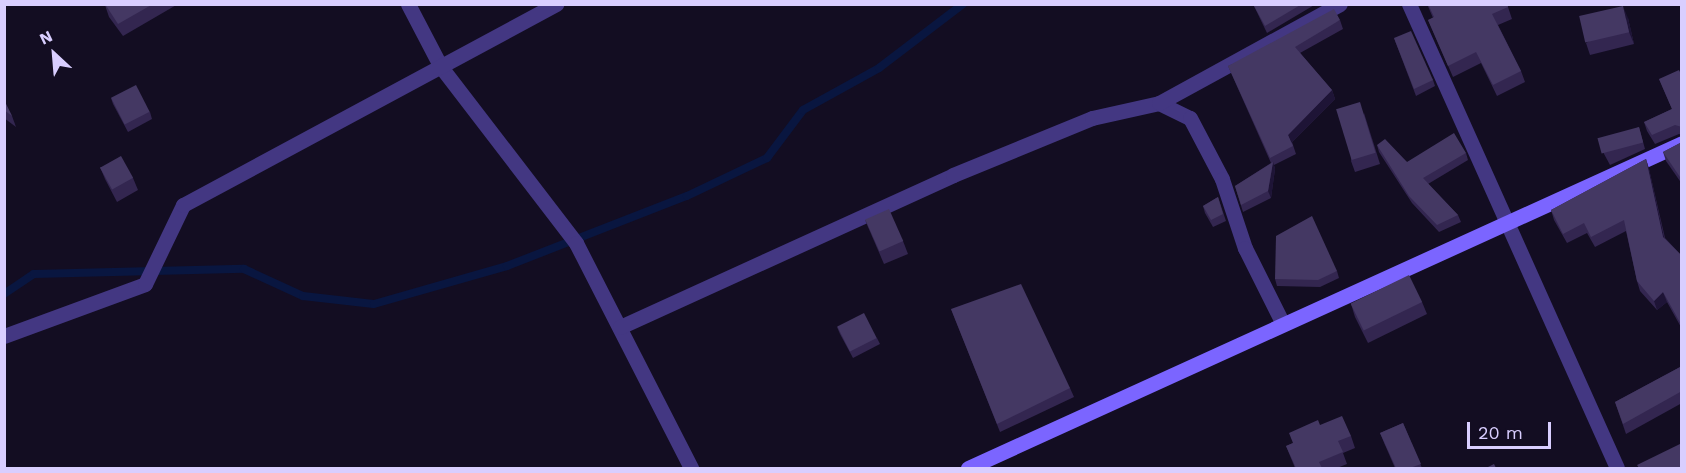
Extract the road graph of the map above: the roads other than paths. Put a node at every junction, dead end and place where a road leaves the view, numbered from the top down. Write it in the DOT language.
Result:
graph roads {
  1 [pos="408,4"];
  2 [pos="556,4"];
  3 [pos="1340,4"];
  4 [pos="1409,4"];
  5 [pos="441,67"];
  6 [pos="1159,103"];
  7 [pos="1682,143"];
  8 [pos="1509,221"];
  9 [pos="1282,324"];
  10 [pos="621,327"];
  11 [pos="4,336"];
  12 [pos="691,468"];
  13 [pos="968,468"];
  14 [pos="1617,468"];
  1 -- 5 [label="street"];
  2 -- 5 [label="street"];
  3 -- 6 [label="street"];
  4 -- 8 [label="street"];
  5 -- 10 [label="street"];
  5 -- 11 [label="street"];
  6 -- 9 [label="street"];
  6 -- 10 [label="street"];
  7 -- 8 [label="street"];
  8 -- 9 [label="street"];
  8 -- 14 [label="street"];
  9 -- 13 [label="street"];
  10 -- 12 [label="street"];
}
